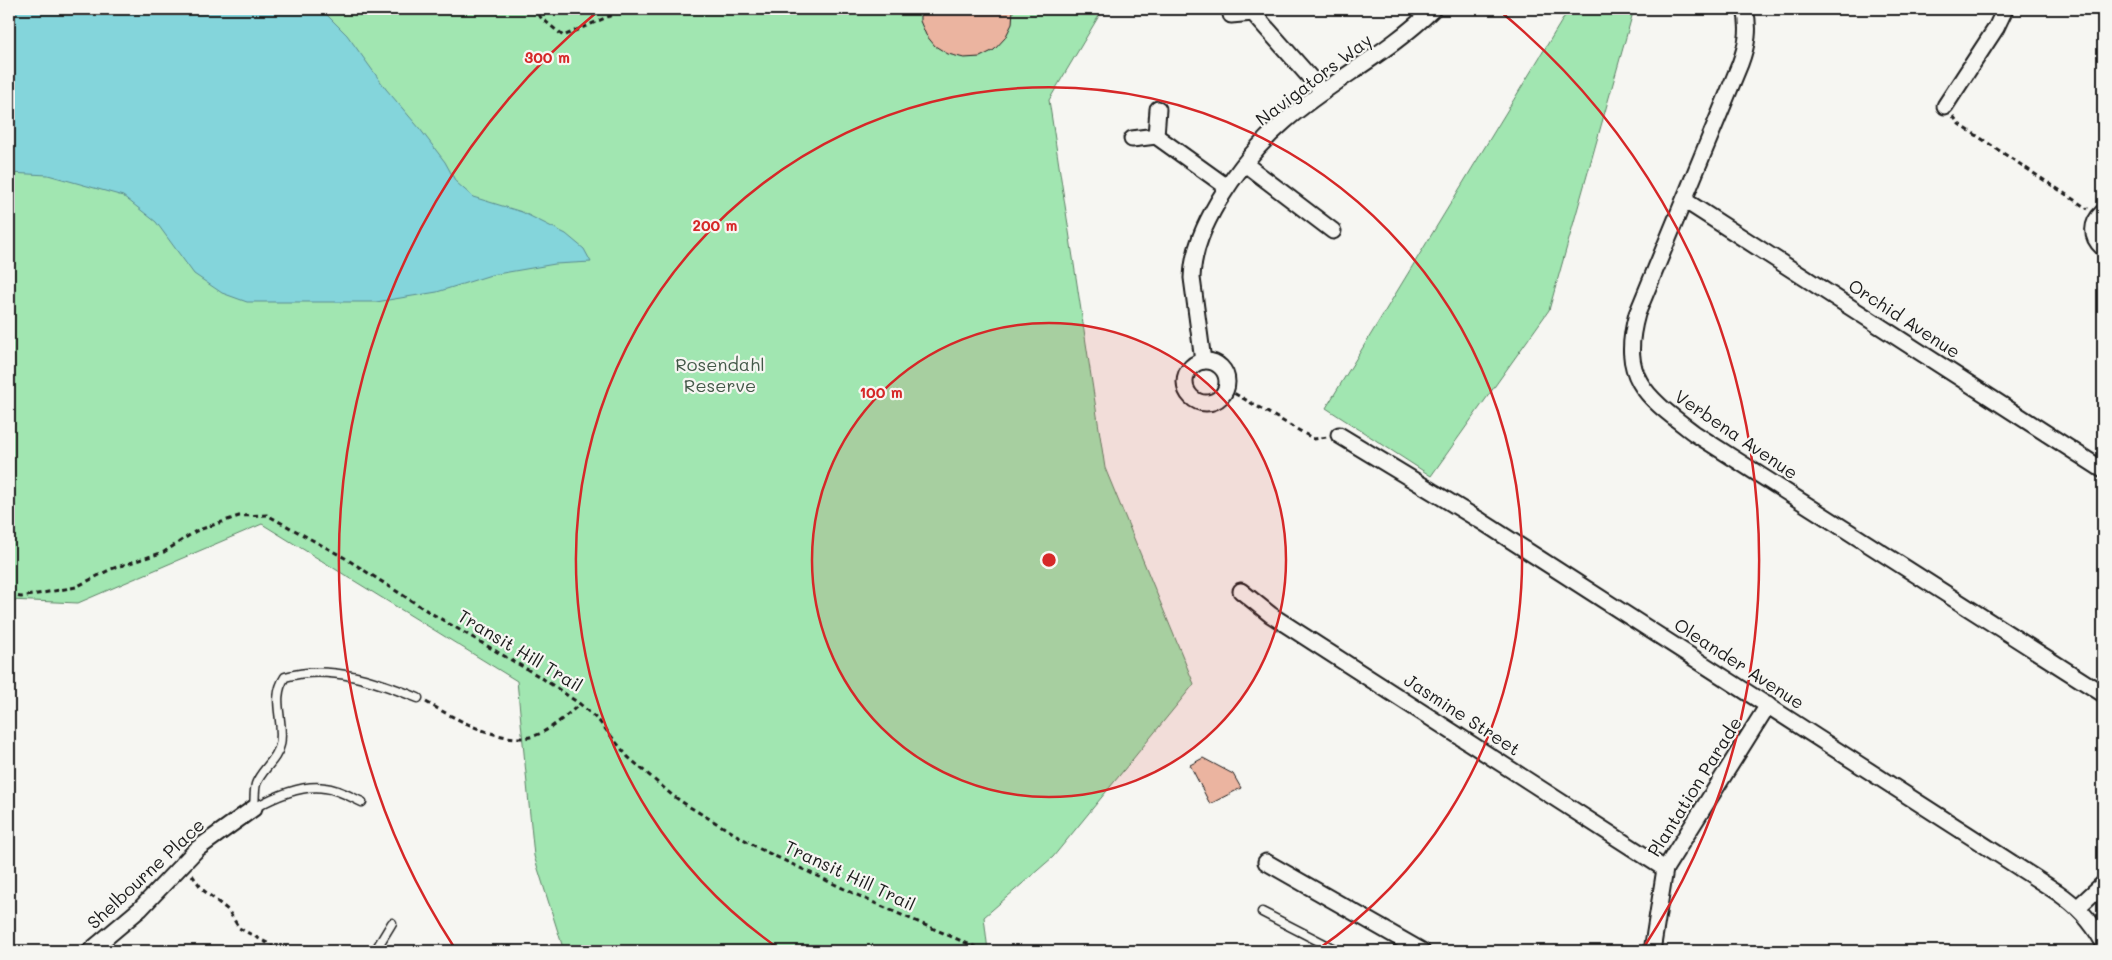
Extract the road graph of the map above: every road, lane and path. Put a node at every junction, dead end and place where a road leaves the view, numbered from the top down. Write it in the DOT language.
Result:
graph roads {
  1 [pos="532,9"];
  2 [pos="626,9"];
  3 [pos="1434,9"];
  4 [pos="1745,9"];
  5 [pos="2005,9"];
  6 [pos="1253,11"];
  7 [pos="1231,15"];
  8 [pos="1323,92"];
  9 [pos="1945,106"];
  10 [pos="1158,109"];
  11 [pos="1156,136"];
  12 [pos="1132,139"];
  13 [pos="1245,164"];
  14 [pos="1227,187"];
  15 [pos="2072,197"];
  16 [pos="1684,200"];
  17 [pos="2103,212"];
  18 [pos="1333,231"];
  19 [pos="2103,248"];
  20 [pos="1203,361"];
  21 [pos="1226,391"];
  22 [pos="1340,435"];
  23 [pos="2103,470"];
  24 [pos="1241,591"];
  25 [pos="9,596"];
  26 [pos="2103,694"];
  27 [pos="418,698"];
  28 [pos="580,704"];
  29 [pos="1768,705"];
  30 [pos="362,802"];
  31 [pos="254,808"];
  32 [pos="1266,862"];
  33 [pos="180,865"];
  34 [pos="1665,869"];
  35 [pos="2103,884"];
  36 [pos="2078,907"];
  37 [pos="1262,912"];
  38 [pos="392,922"];
  39 [pos="2103,942"];
  40 [pos="90,951"];
  41 [pos="278,951"];
  42 [pos="375,951"];
  43 [pos="989,951"];
  44 [pos="1338,951"];
  45 [pos="1422,951"];
  46 [pos="1652,951"];
  1 -- 2 [label="path"];
  3 -- 8 [label="street, Navigators Way"];
  4 -- 16 [label="street, Verbena Avenue"];
  5 -- 9 [label="street"];
  6 -- 7 [label="street"];
  6 -- 8 [label="street"];
  8 -- 13 [label="street, Navigators Way"];
  9 -- 15 [label="path"];
  10 -- 11 [label="street"];
  11 -- 12 [label="street"];
  11 -- 14 [label="street"];
  13 -- 14 [label="street, Navigators Way"];
  13 -- 18 [label="street"];
  14 -- 20 [label="street, Navigators Way"];
  16 -- 23 [label="street, Orchid Avenue"];
  16 -- 26 [label="street, Verbena Avenue"];
  17 -- 19 [label="street"];
  20 -- 21 [label="street"];
  20 -- 21 [label="street"];
  21 -- 22 [label="path"];
  22 -- 29 [label="street, Oleander Avenue"];
  24 -- 34 [label="street, Jasmine Street"];
  25 -- 28 [label="path, Transit Hill Trail"];
  27 -- 28 [label="path"];
  27 -- 31 [label="lane"];
  28 -- 43 [label="path, Transit Hill Trail"];
  29 -- 34 [label="street, Plantation Parade"];
  29 -- 36 [label="street, Oleander Avenue"];
  30 -- 31 [label="lane"];
  31 -- 33 [label="street, Shelbourne Place"];
  32 -- 45 [label="street"];
  33 -- 40 [label="street, Shelbourne Place"];
  33 -- 41 [label="path"];
  34 -- 46 [label="street, Plantation Parade"];
  35 -- 36 [label="street"];
  36 -- 39 [label="street, Oleander Avenue"];
  37 -- 44 [label="lane"];
  38 -- 42 [label="lane"];
}
